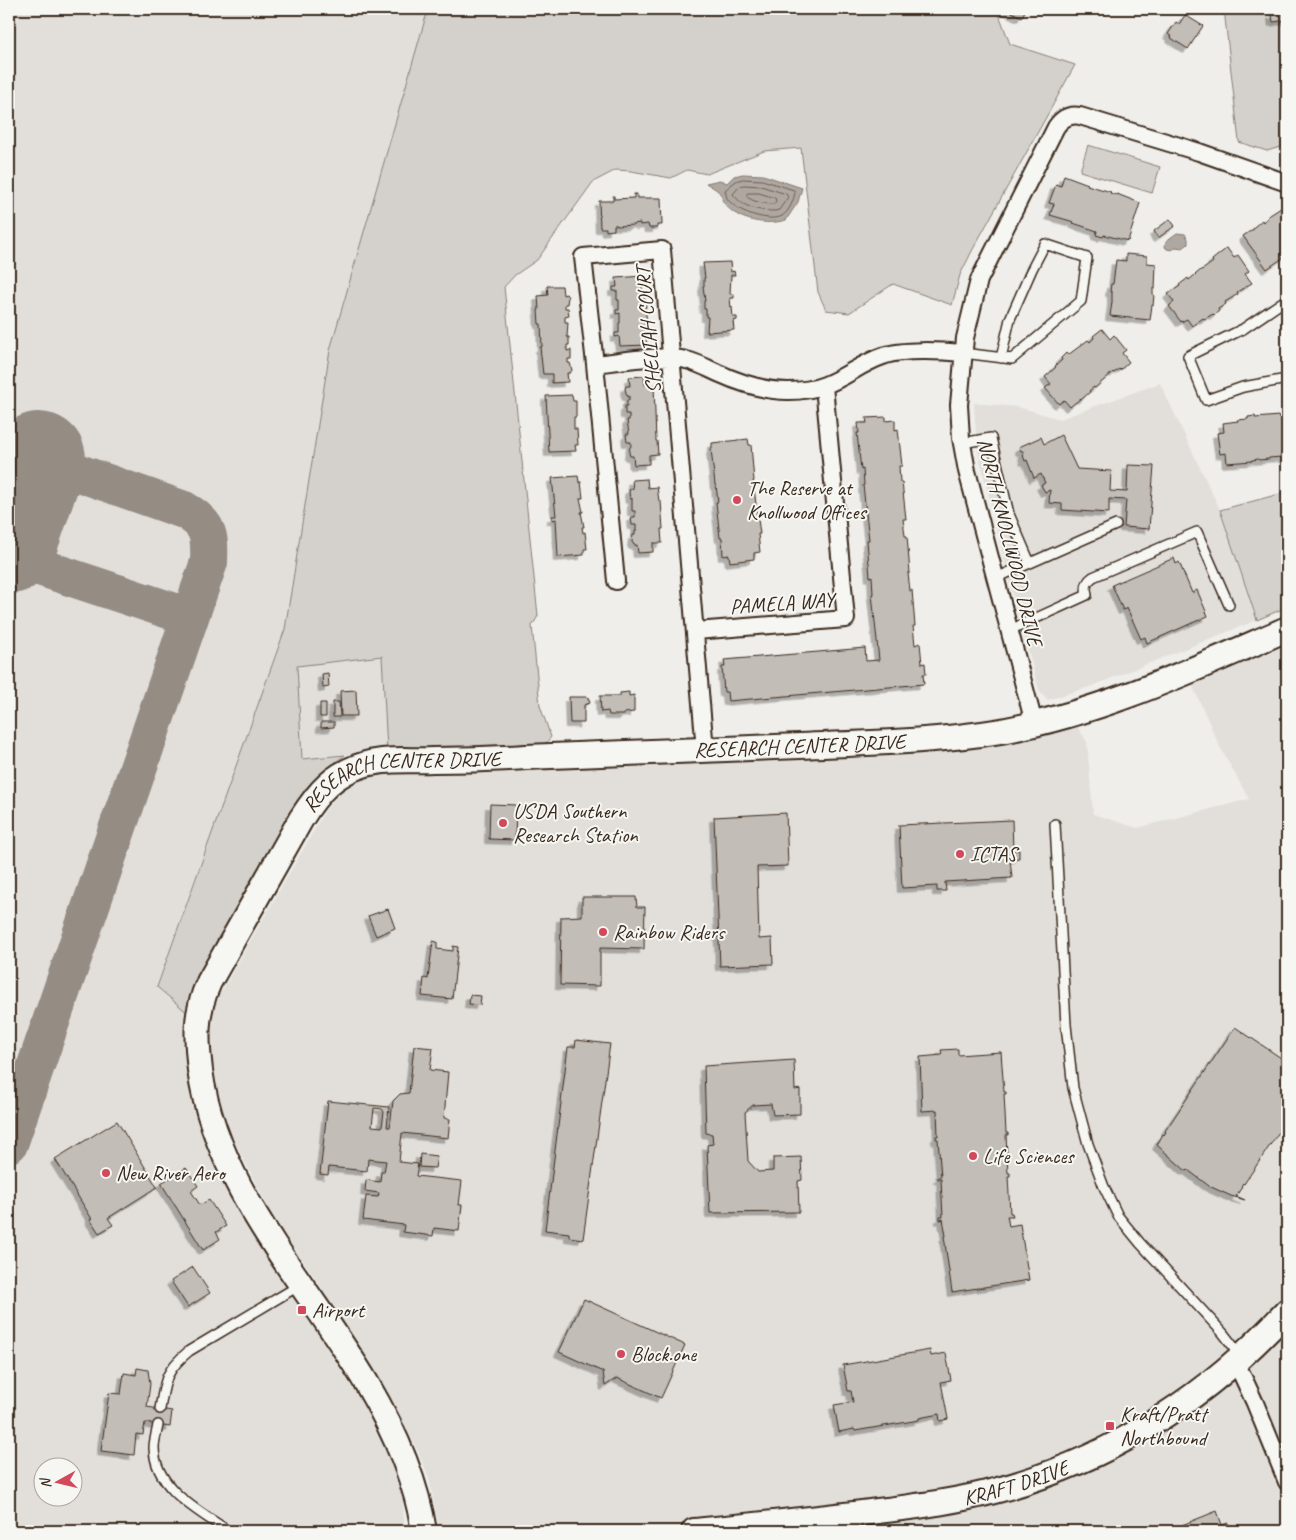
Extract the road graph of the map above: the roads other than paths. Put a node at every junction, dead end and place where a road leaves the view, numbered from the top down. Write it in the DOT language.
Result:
graph roads {
  1 [pos="1287,183"];
  2 [pos="1287,299"];
  3 [pos="963,353"];
  4 [pos="672,358"];
  5 [pos="1001,358"];
  6 [pos="595,364"];
  7 [pos="1287,379"];
  8 [pos="824,386"];
  9 [pos="962,443"];
  10 [pos="1116,526"];
  11 [pos="1030,563"];
  12 [pos="996,578"];
  13 [pos="616,581"];
  14 [pos="1229,605"];
  15 [pos="1287,629"];
  16 [pos="1010,630"];
  17 [pos="696,631"];
  18 [pos="1034,723"];
  19 [pos="705,750"];
  20 [pos="1055,824"];
  21 [pos="300,1284"];
  22 [pos="1287,1311"];
  23 [pos="1239,1360"];
  24 [pos="160,1409"];
  25 [pos="158,1425"];
  26 [pos="1287,1482"];
  27 [pos="228,1531"];
  28 [pos="424,1531"];
  29 [pos="694,1531"];
  1 -- 3 [label="street, NORTH KNOLLWOOD DRIVE"];
  2 -- 7 [label="lane"];
  3 -- 5 [label="lane"];
  3 -- 8 [label="street"];
  3 -- 9 [label="street, NORTH KNOLLWOOD DRIVE"];
  4 -- 6 [label="street"];
  4 -- 6 [label="street, SHELIAH COURT"];
  4 -- 8 [label="street"];
  4 -- 17 [label="street, SHELIAH COURT"];
  5 -- 5 [label="lane"];
  6 -- 13 [label="street, SHELIAH COURT"];
  8 -- 17 [label="street, PAMELA WAY"];
  9 -- 11 [label="lane"];
  9 -- 12 [label="street, NORTH KNOLLWOOD DRIVE"];
  10 -- 11 [label="lane"];
  11 -- 12 [label="lane"];
  12 -- 16 [label="street, NORTH KNOLLWOOD DRIVE"];
  14 -- 16 [label="lane"];
  15 -- 18 [label="main road, RESEARCH CENTER DRIVE"];
  16 -- 18 [label="street, NORTH KNOLLWOOD DRIVE"];
  17 -- 19 [label="street, SHELIAH COURT"];
  18 -- 19 [label="main road, RESEARCH CENTER DRIVE"];
  19 -- 21 [label="main road, RESEARCH CENTER DRIVE"];
  20 -- 23 [label="lane"];
  21 -- 24 [label="lane"];
  21 -- 28 [label="main road, RESEARCH CENTER DRIVE"];
  22 -- 23 [label="main road, KRAFT DRIVE"];
  23 -- 26 [label="street"];
  23 -- 29 [label="main road, KRAFT DRIVE"];
  25 -- 27 [label="lane"];
}
